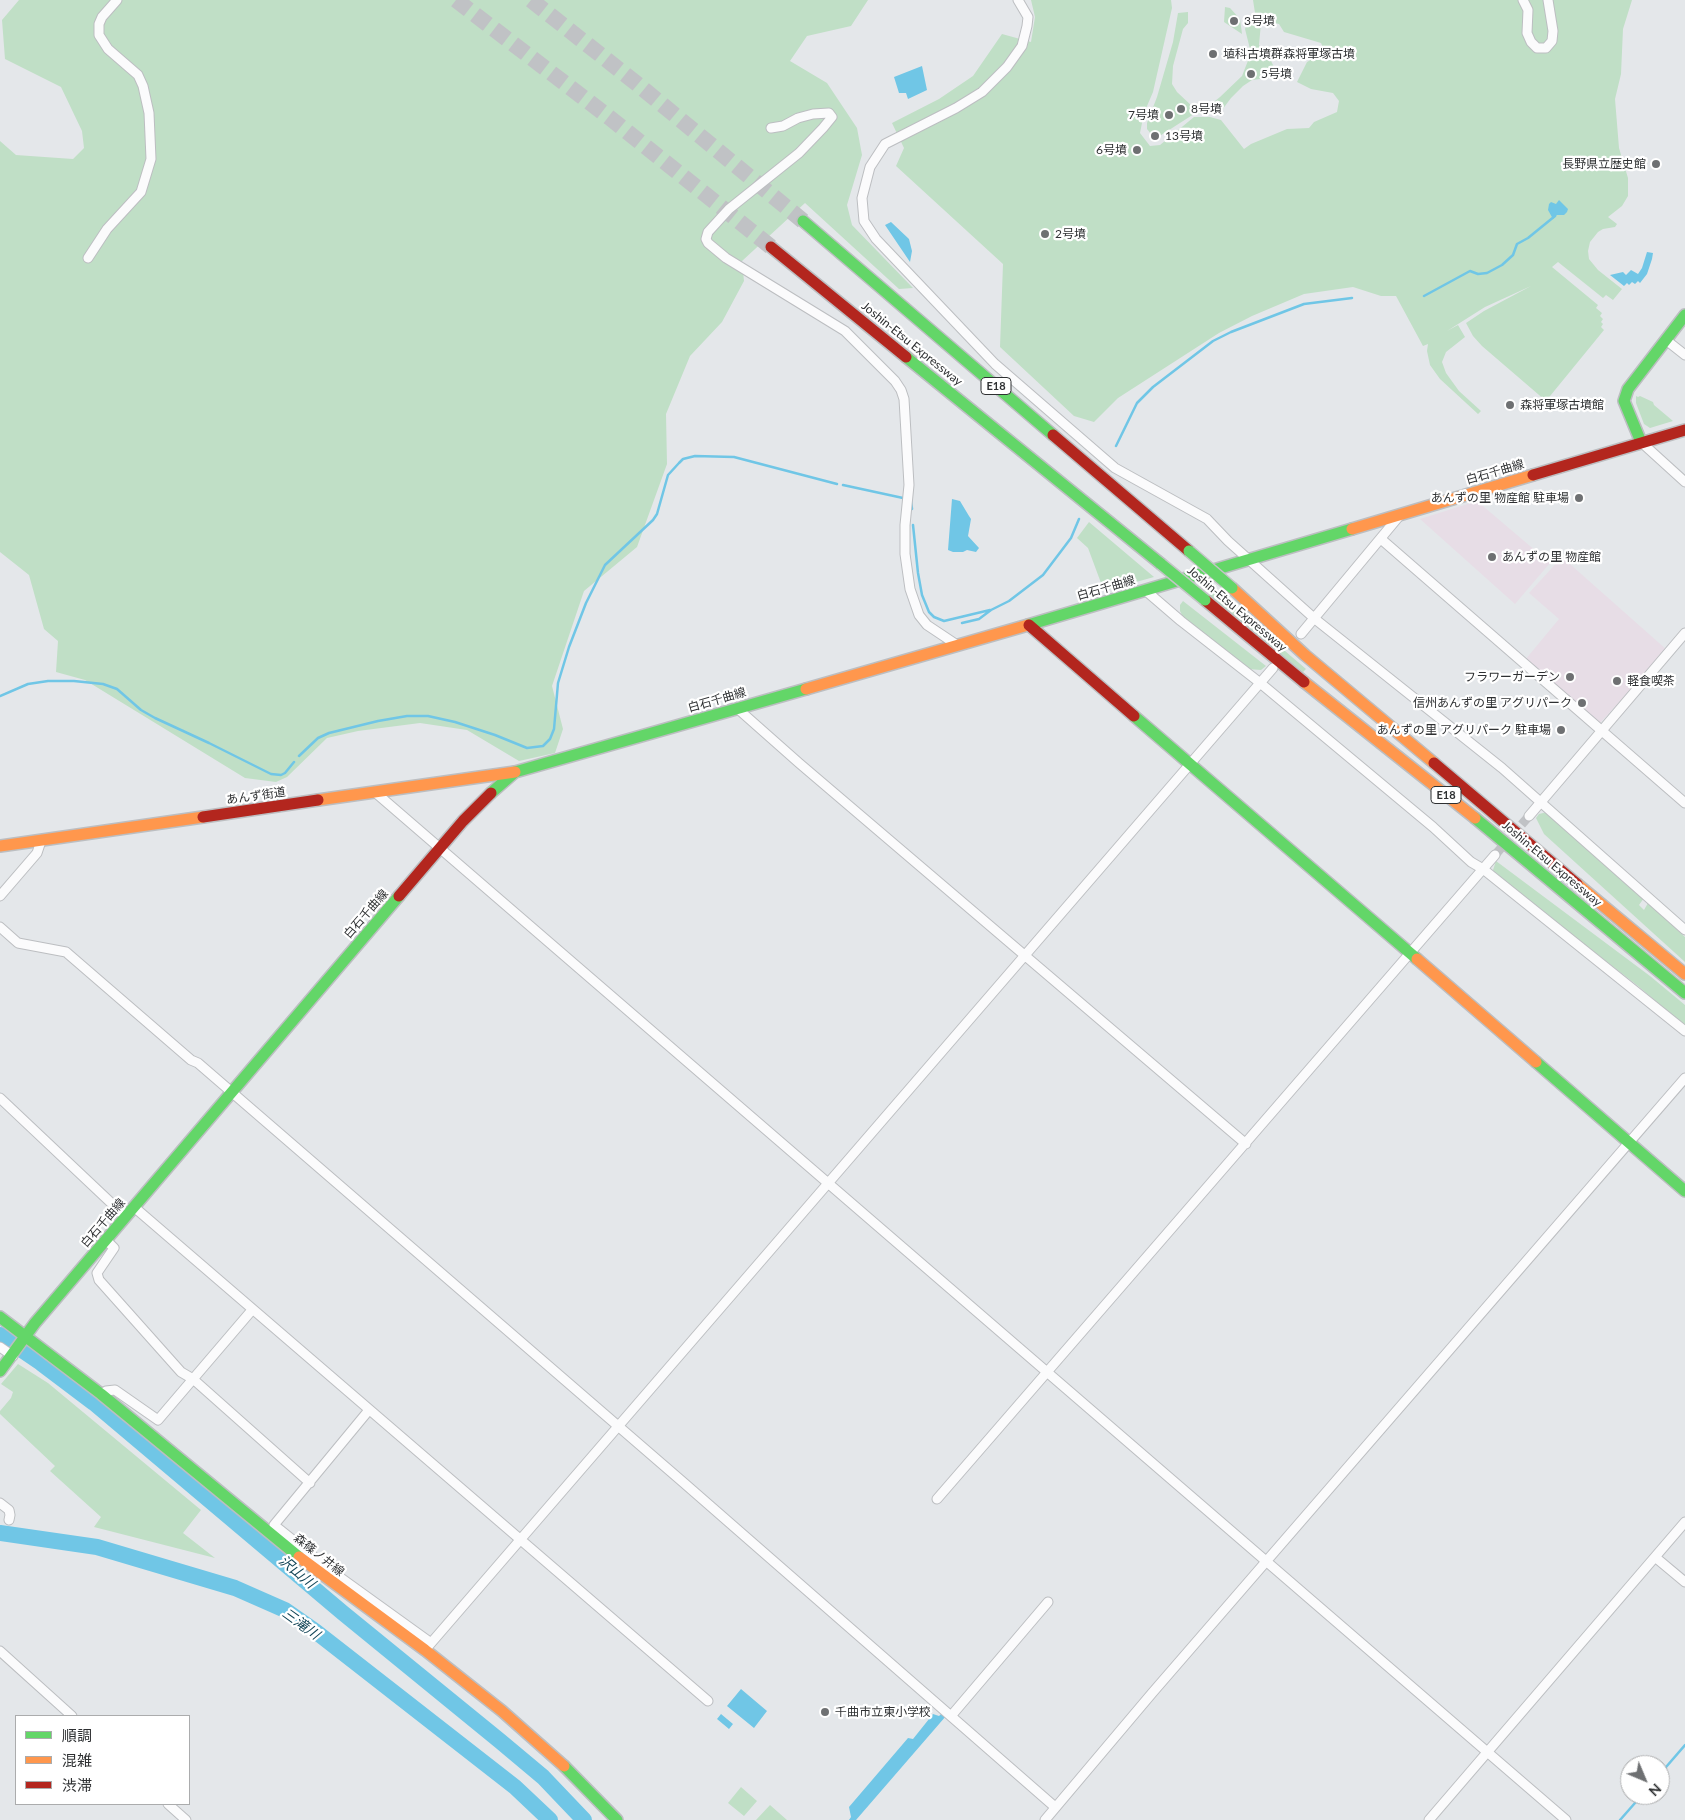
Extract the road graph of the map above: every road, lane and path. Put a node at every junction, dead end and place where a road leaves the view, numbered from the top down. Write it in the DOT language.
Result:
graph roads {
  1 [pos="117,0"];
  2 [pos="1018,0"];
  3 [pos="1523,0"];
  4 [pos="1548,0"];
  5 [pos="771,128"];
  6 [pos="803,221"];
  7 [pos="771,247"];
  8 [pos="88,258"];
  9 [pos="1685,315"];
  10 [pos="1666,340"];
  11 [pos="1685,355"];
  12 [pos="1685,430"];
  13 [pos="1641,442"];
  14 [pos="1685,482"];
  15 [pos="1400,514"];
  16 [pos="1381,539"];
  17 [pos="1250,559"];
  18 [pos="1145,590"];
  19 [pos="1315,619"];
  20 [pos="1029,625"];
  21 [pos="1685,633"];
  22 [pos="1302,634"];
  23 [pos="958,645"];
  24 [pos="1273,668"];
  25 [pos="1259,682"];
  26 [pos="738,709"];
  27 [pos="1601,730"];
  28 [pos="1189,764"];
  29 [pos="515,772"];
  30 [pos="376,793"];
  31 [pos="1540,801"];
  32 [pos="1685,803"];
  33 [pos="1528,816"];
  34 [pos="41,841"];
  35 [pos="0,846"];
  36 [pos="440,849"];
  37 [pos="1495,855"];
  38 [pos="1483,869"];
  39 [pos="0,896"];
  40 [pos="0,927"];
  41 [pos="1685,930"];
  42 [pos="1411,954"];
  43 [pos="1025,955"];
  44 [pos="1685,974"];
  45 [pos="1685,993"];
  46 [pos="1685,1031"];
  47 [pos="1685,1078"];
  48 [pos="231,1092"];
  49 [pos="0,1098"];
  50 [pos="1628,1142"];
  51 [pos="1246,1144"];
  52 [pos="828,1183"];
  53 [pos="1685,1191"];
  54 [pos="134,1207"];
  55 [pos="126,1217"];
  56 [pos="106,1240"];
  57 [pos="252,1310"];
  58 [pos="0,1317"];
  59 [pos="25,1339"];
  60 [pos="0,1347"];
  61 [pos="13,1355"];
  62 [pos="0,1371"];
  63 [pos="1047,1372"];
  64 [pos="193,1379"];
  65 [pos="101,1394"];
  66 [pos="369,1410"];
  67 [pos="617,1427"];
  68 [pos="310,1483"];
  69 [pos="937,1499"];
  70 [pos="0,1503"];
  71 [pos="9,1520"];
  72 [pos="1685,1522"];
  73 [pos="520,1540"];
  74 [pos="1655,1557"];
  75 [pos="1266,1562"];
  76 [pos="1685,1582"];
  77 [pos="1048,1602"];
  78 [pos="428,1647"];
  79 [pos="0,1651"];
  80 [pos="708,1701"];
  81 [pos="71,1715"];
  82 [pos="951,1716"];
  83 [pos="1487,1752"];
  84 [pos="169,1805"];
  85 [pos="1055,1806"];
  86 [pos="186,1820"];
  87 [pos="617,1820"];
  88 [pos="1045,1820"];
  89 [pos="1428,1820"];
  90 [pos="1566,1820"];
  1 -- 8 [label="street"];
  2 -- 17 [label="street"];
  3 -- 4 [label="street"];
  5 -- 23 [label="street"];
  6 -- 44 [label="main road, Joshin-Etsu Expressway / E18, bridge"];
  7 -- 45 [label="main road, Joshin-Etsu Expressway / E18, bridge"];
  9 -- 10 [label="main road"];
  10 -- 11 [label="street"];
  10 -- 13 [label="main road"];
  12 -- 13 [label="main road, 白石千曲線"];
  13 -- 14 [label="street"];
  13 -- 15 [label="main road, 白石千曲線"];
  15 -- 16 [label="street"];
  15 -- 17 [label="main road, 白石千曲線"];
  16 -- 19 [label="street"];
  16 -- 27 [label="street"];
  17 -- 18 [label="main road, 白石千曲線"];
  17 -- 19 [label="street"];
  18 -- 20 [label="main road, 白石千曲線"];
  18 -- 25 [label="street"];
  19 -- 22 [label="street"];
  19 -- 31 [label="street"];
  20 -- 23 [label="main road, 白石千曲線"];
  20 -- 28 [label="main road"];
  21 -- 27 [label="street"];
  23 -- 26 [label="main road, 白石千曲線"];
  24 -- 25 [label="street"];
  25 -- 28 [label="street"];
  25 -- 38 [label="street"];
  26 -- 29 [label="main road, 白石千曲線"];
  26 -- 43 [label="street"];
  27 -- 31 [label="street"];
  27 -- 32 [label="street"];
  28 -- 42 [label="main road"];
  28 -- 43 [label="street"];
  29 -- 30 [label="main road, あんず街道"];
  29 -- 36 [label="main road, 白石千曲線"];
  30 -- 34 [label="main road, あんず街道"];
  30 -- 36 [label="street"];
  31 -- 33 [label="street"];
  31 -- 41 [label="street"];
  34 -- 35 [label="main road, あんず街道"];
  34 -- 39 [label="street"];
  36 -- 48 [label="main road, 白石千曲線"];
  36 -- 52 [label="street"];
  37 -- 38 [label="street"];
  38 -- 42 [label="street"];
  38 -- 46 [label="street"];
  40 -- 48 [label="street"];
  42 -- 50 [label="main road"];
  42 -- 51 [label="street"];
  43 -- 51 [label="street"];
  43 -- 52 [label="street"];
  47 -- 50 [label="street"];
  48 -- 54 [label="main road, 白石千曲線"];
  48 -- 67 [label="street"];
  49 -- 55 [label="street"];
  50 -- 53 [label="main road"];
  50 -- 75 [label="street"];
  51 -- 63 [label="street"];
  52 -- 63 [label="street"];
  52 -- 67 [label="street"];
  54 -- 55 [label="main road, 白石千曲線"];
  54 -- 57 [label="street"];
  55 -- 56 [label="main road, 白石千曲線"];
  56 -- 59 [label="main road, 白石千曲線"];
  56 -- 64 [label="street"];
  57 -- 64 [label="street"];
  57 -- 66 [label="street"];
  58 -- 59 [label="main road, 森篠ノ井線"];
  59 -- 61 [label="main road, 白石千曲線"];
  59 -- 65 [label="main road, 森篠ノ井線"];
  60 -- 61 [label="street"];
  61 -- 62 [label="main road, 白石千曲線"];
  63 -- 69 [label="street"];
  63 -- 75 [label="street"];
  64 -- 65 [label="street"];
  64 -- 68 [label="street"];
  65 -- 78 [label="main road, 森篠ノ井線"];
  66 -- 68 [label="street"];
  66 -- 73 [label="street"];
  67 -- 73 [label="street"];
  67 -- 82 [label="street"];
  68 -- 78 [label="street"];
  70 -- 71 [label="street"];
  72 -- 74 [label="street"];
  73 -- 78 [label="street"];
  73 -- 80 [label="street"];
  74 -- 76 [label="street"];
  74 -- 83 [label="street"];
  75 -- 83 [label="street"];
  75 -- 85 [label="street"];
  77 -- 82 [label="street"];
  78 -- 87 [label="main road, 森篠ノ井線"];
  79 -- 81 [label="street"];
  82 -- 85 [label="street"];
  83 -- 89 [label="street"];
  83 -- 90 [label="street"];
  84 -- 86 [label="street"];
  85 -- 88 [label="street"];
}
